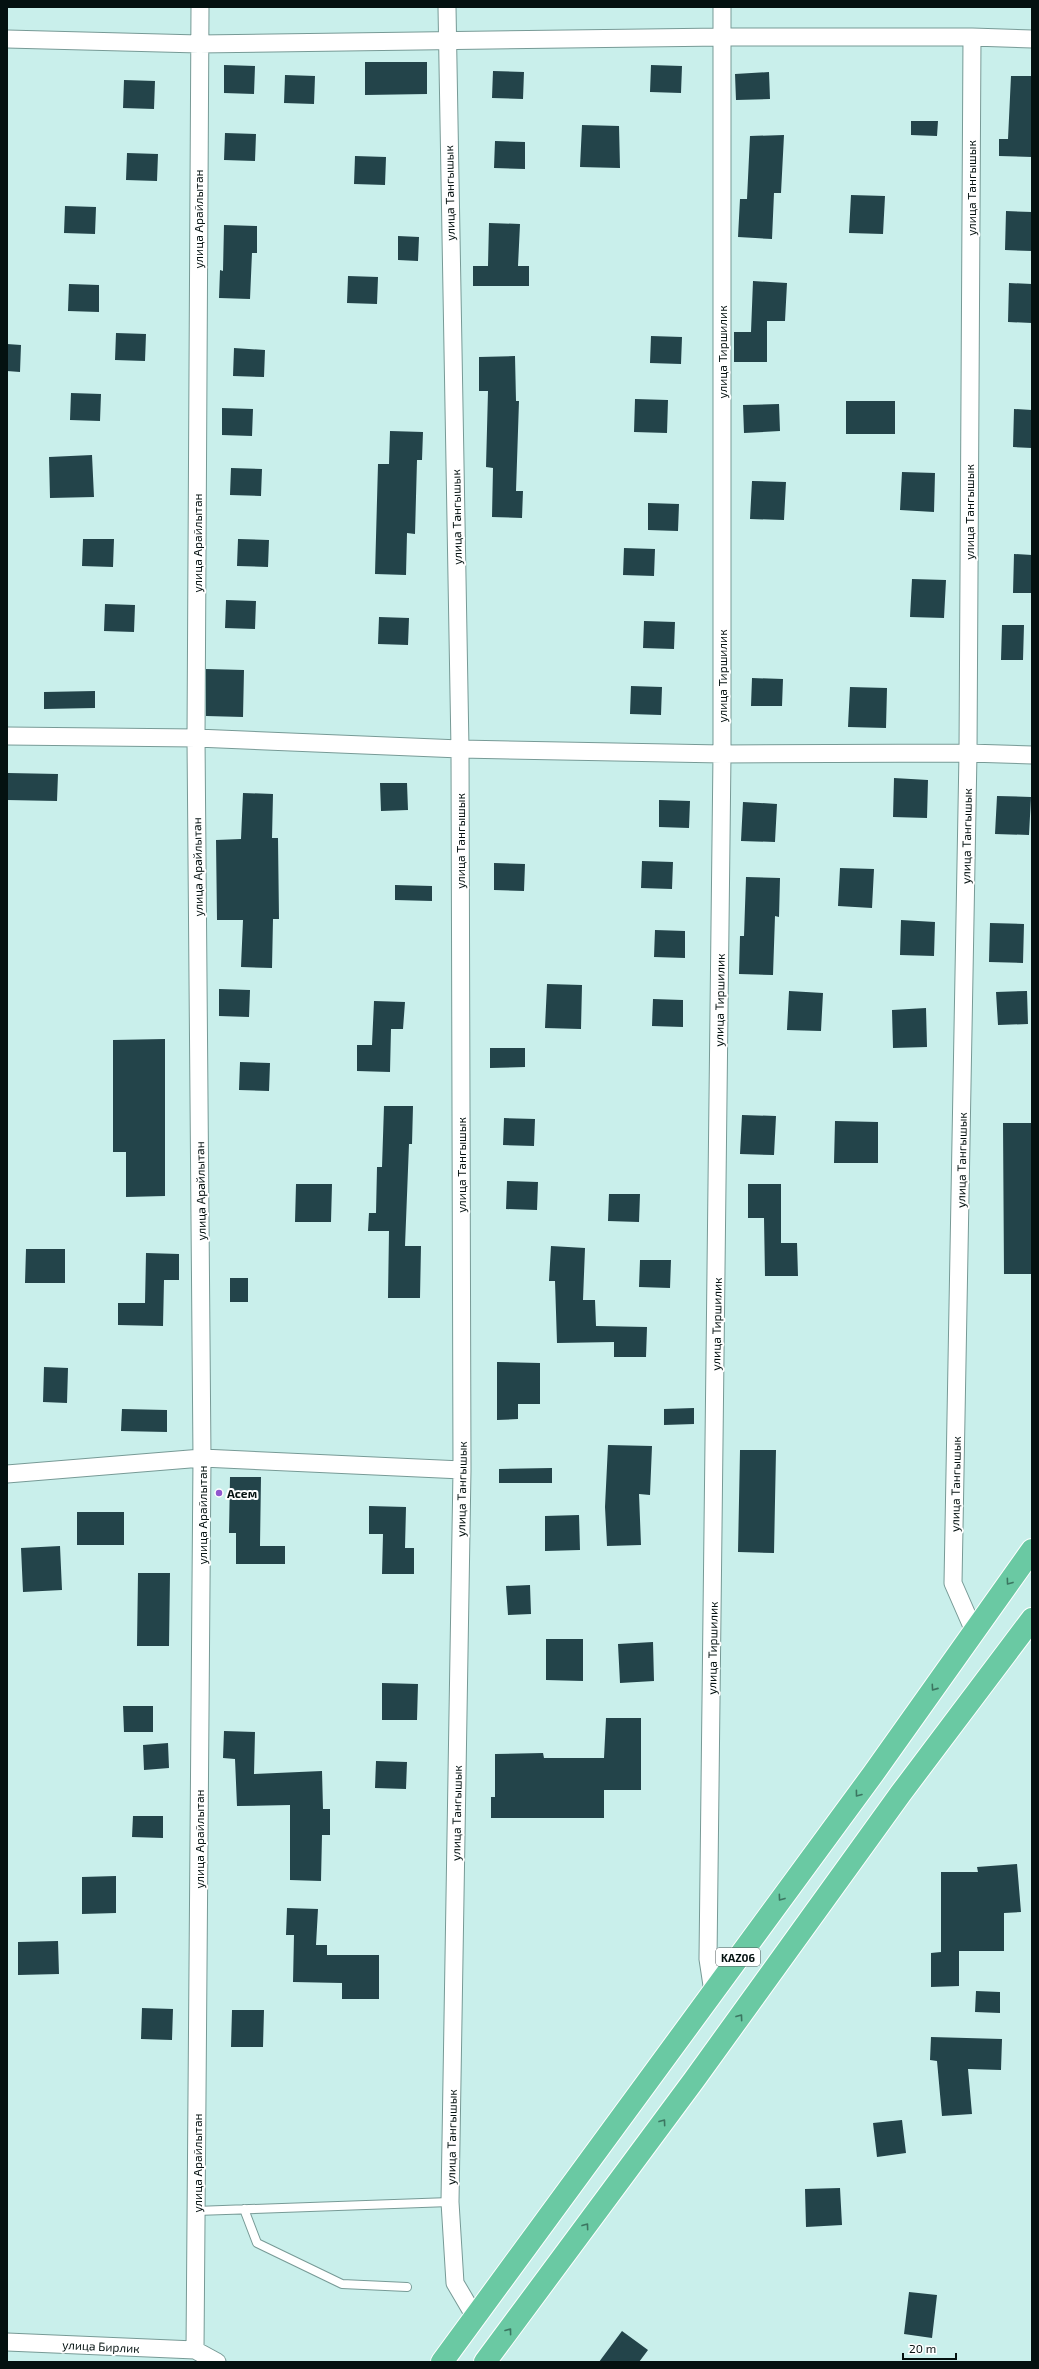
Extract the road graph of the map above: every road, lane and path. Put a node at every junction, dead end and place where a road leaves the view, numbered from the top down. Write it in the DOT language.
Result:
graph roads {
  1 [pos="200,7"];
  2 [pos="447,7"];
  3 [pos="722,7"];
  4 [pos="722,37"];
  5 [pos="972,37"];
  6 [pos="7,39"];
  7 [pos="1032,39"];
  8 [pos="446,41"];
  9 [pos="200,44"];
  10 [pos="7,736"];
  11 [pos="196,738"];
  12 [pos="460,749"];
  13 [pos="968,753"];
  14 [pos="722,754"];
  15 [pos="1032,755"];
  16 [pos="202,1458"];
  17 [pos="462,1470"];
  18 [pos="7,1474"];
  19 [pos="1032,1550"];
  20 [pos="1030,1625"];
  21 [pos="974,1631"];
  22 [pos="713,1992"];
  23 [pos="450,2202"];
  24 [pos="244,2209"];
  25 [pos="196,2211"];
  26 [pos="407,2287"];
  27 [pos="475,2317"];
  28 [pos="7,2342"];
  29 [pos="195,2350"];
  30 [pos="217,2362"];
  31 [pos="442,2362"];
  32 [pos="485,2362"];
  1 -- 9 [label="street, улица Арайлытан"];
  2 -- 8 [label="street, улица Тангышык"];
  3 -- 4 [label="street, улица Тиршилик"];
  4 -- 5 [label="street"];
  4 -- 8 [label="street"];
  4 -- 14 [label="street, улица Тиршилик"];
  5 -- 7 [label="street"];
  5 -- 13 [label="street, улица Тангышык"];
  6 -- 9 [label="street"];
  8 -- 9 [label="street"];
  8 -- 12 [label="street, улица Тангышык"];
  9 -- 11 [label="street, улица Арайлытан"];
  10 -- 11 [label="street"];
  11 -- 12 [label="street"];
  11 -- 16 [label="street, улица Арайлытан"];
  12 -- 14 [label="street"];
  12 -- 17 [label="street, улица Тангышык"];
  13 -- 14 [label="street"];
  13 -- 15 [label="street"];
  13 -- 21 [label="street, улица Тангышык"];
  14 -- 22 [label="street, улица Тиршилик"];
  16 -- 17 [label="street"];
  16 -- 18 [label="street"];
  16 -- 25 [label="street, улица Арайлытан"];
  17 -- 23 [label="street, улица Тангышык"];
  19 -- 21 [label="highway, KАZ06, one-way"];
  32 -- 20 [label="highway, KАZ06, one-way"];
  21 -- 22 [label="highway, KАZ06, one-way"];
  22 -- 27 [label="highway, KАZ06"];
  23 -- 24 [label="lane"];
  23 -- 27 [label="street, улица Тангышык"];
  24 -- 25 [label="lane"];
  24 -- 26 [label="lane"];
  25 -- 29 [label="street, улица Арайлытан"];
  27 -- 31 [label="highway, KАZ06"];
  28 -- 29 [label="street, улица Бирлик"];
  29 -- 30 [label="street"];
}
